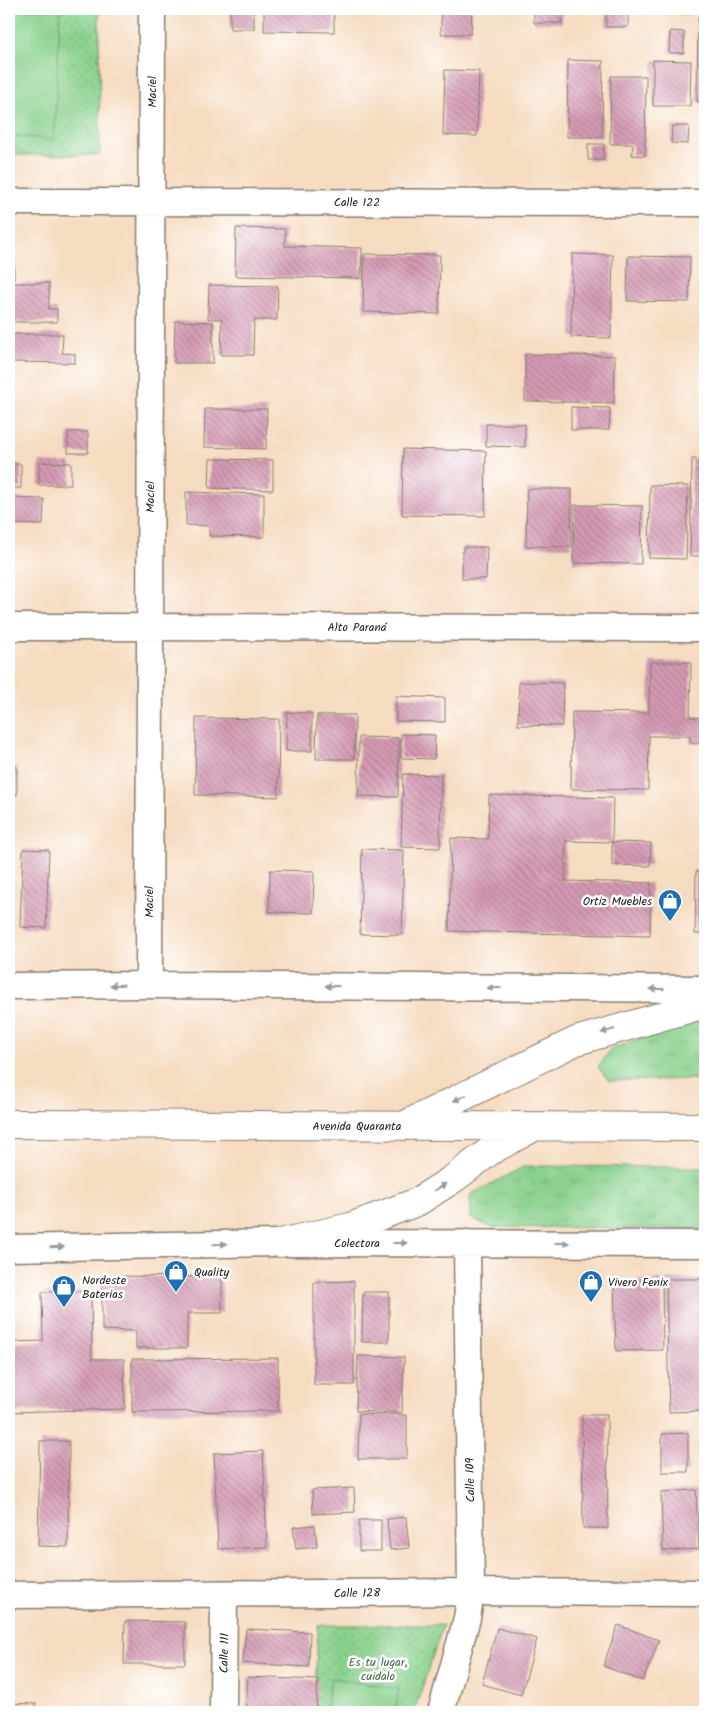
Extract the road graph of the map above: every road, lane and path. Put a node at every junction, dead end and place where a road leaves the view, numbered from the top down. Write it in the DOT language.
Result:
graph roads {
  1 [pos="152,9"];
  2 [pos="9,202"];
  3 [pos="151,202"];
  4 [pos="705,203"];
  5 [pos="9,627"];
  6 [pos="150,627"];
  7 [pos="705,628"];
  8 [pos="149,985"];
  9 [pos="9,986"];
  10 [pos="705,989"];
  11 [pos="705,1004"];
  12 [pos="16,1121"];
  13 [pos="403,1126"];
  14 [pos="536,1126"];
  15 [pos="705,1127"];
  16 [pos="280,1243"];
  17 [pos="467,1243"];
  18 [pos="705,1244"];
  19 [pos="9,1248"];
  20 [pos="471,1592"];
  21 [pos="705,1593"];
  22 [pos="9,1595"];
  23 [pos="224,1595"];
  24 [pos="223,1712"];
  25 [pos="441,1712"];
  1 -- 3 [label="street, Maciel"];
  2 -- 3 [label="street, Calle 122"];
  3 -- 4 [label="street, Calle 122"];
  3 -- 6 [label="street, Maciel"];
  5 -- 6 [label="street, Alto Paraná"];
  6 -- 7 [label="street, Alto Paraná"];
  6 -- 8 [label="street, Maciel"];
  8 -- 9 [label="street, one-way"];
  10 -- 8 [label="street, one-way"];
  11 -- 13 [label="highway, one-way"];
  12 -- 13 [label="highway, Avenida Quaranta"];
  13 -- 14 [label="highway, Avenida Quaranta"];
  14 -- 15 [label="highway, Avenida Quaranta"];
  16 -- 14 [label="highway, one-way"];
  16 -- 17 [label="street, Colectora, one-way"];
  19 -- 16 [label="street, Colectora, one-way"];
  17 -- 18 [label="street, Colectora, one-way"];
  17 -- 20 [label="street, Calle 109"];
  20 -- 21 [label="street, Calle 128"];
  20 -- 23 [label="street, Calle 128"];
  20 -- 25 [label="street, Calle 109"];
  22 -- 23 [label="street, Calle 128"];
  23 -- 24 [label="street, Calle 111"];
}
